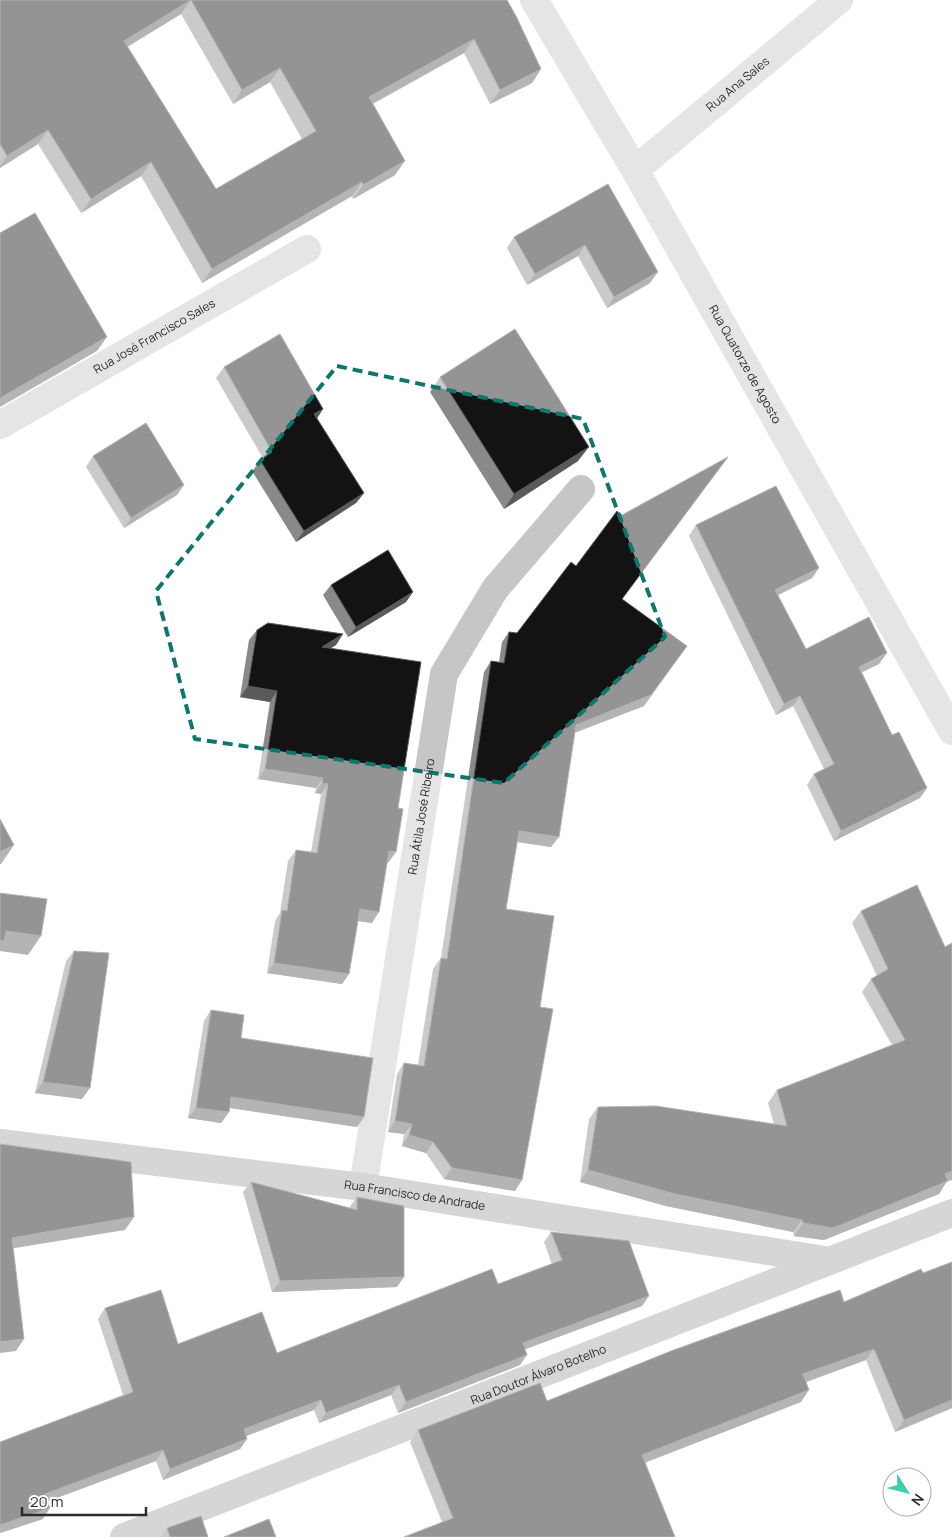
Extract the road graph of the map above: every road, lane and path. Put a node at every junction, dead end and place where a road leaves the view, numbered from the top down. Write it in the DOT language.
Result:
graph roads {
  1 [pos="534,0"];
  2 [pos="839,0"];
  3 [pos="635,170"];
  4 [pos="307,248"];
  5 [pos="0,424"];
  6 [pos="581,489"];
  7 [pos="952,731"];
  8 [pos="0,1143"];
  9 [pos="363,1187"];
  10 [pos="952,1213"];
  11 [pos="752,1249"];
  12 [pos="827,1260"];
  13 [pos="764,1285"];
  14 [pos="124,1537"];
  1 -- 3 [label="street, Rua Quatorze de Agosto"];
  2 -- 3 [label="street, Rua Ana Sales"];
  3 -- 7 [label="street, Rua Quatorze de Agosto"];
  4 -- 5 [label="street, Rua José Francisco Sales"];
  6 -- 9 [label="street, Rua Átila José Ribeiro"];
  8 -- 9 [label="main road, Rua Francisco de Andrade"];
  9 -- 11 [label="main road, Rua Francisco de Andrade"];
  10 -- 12 [label="main road, Rua Doutor Álvaro Botelho"];
  11 -- 12 [label="main road, Rua Francisco de Andrade"];
  11 -- 13 [label="main road"];
  12 -- 13 [label="main road, Rua Doutor Álvaro Botelho"];
  13 -- 14 [label="main road, Rua Doutor Álvaro Botelho"];
}
